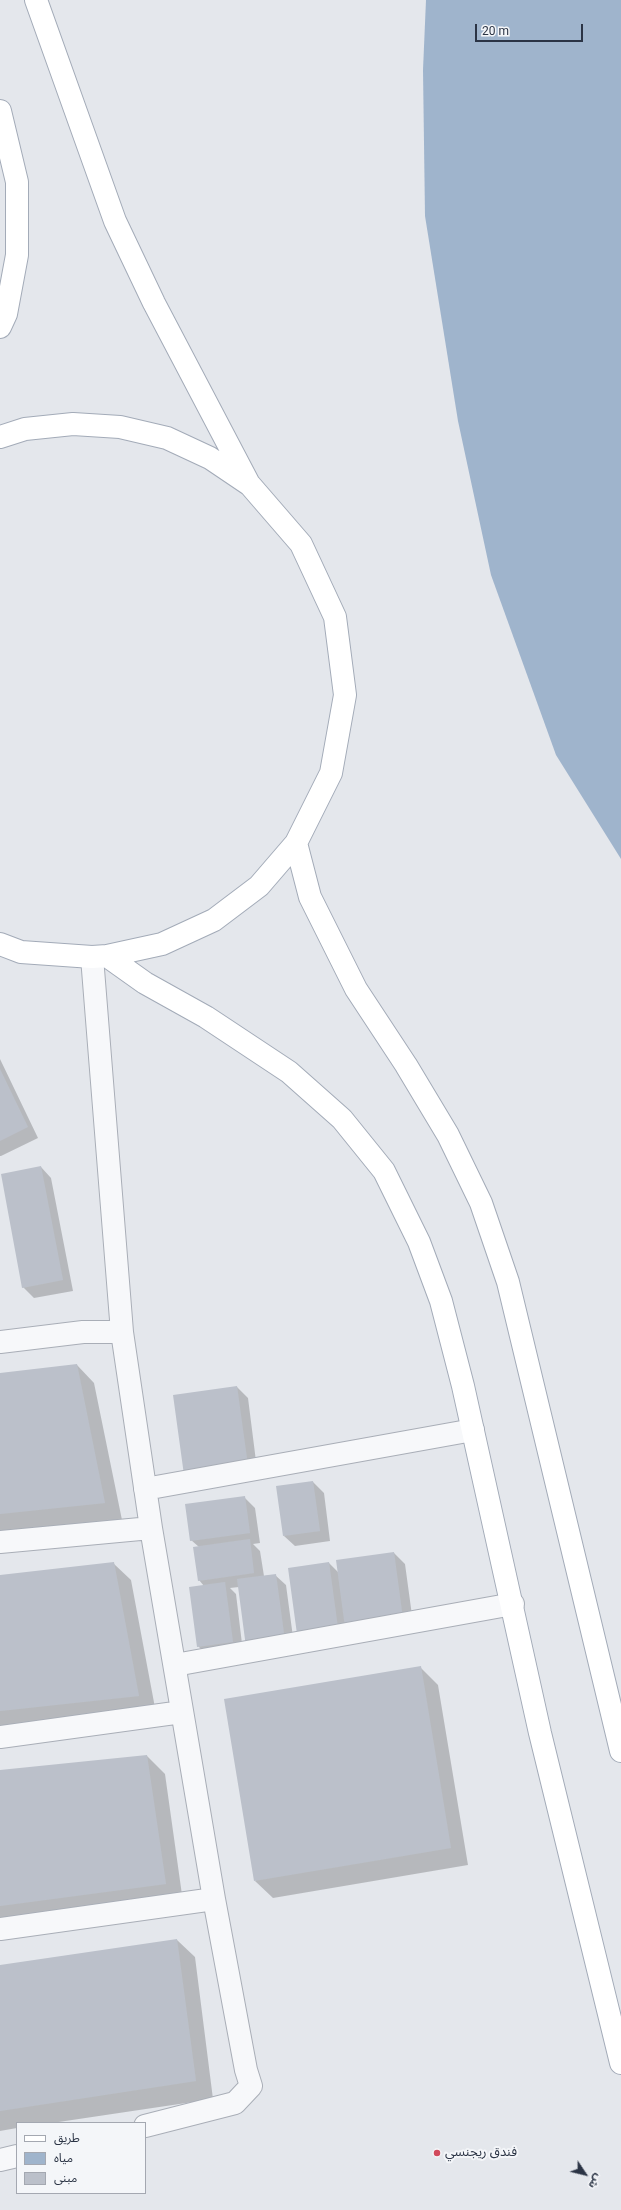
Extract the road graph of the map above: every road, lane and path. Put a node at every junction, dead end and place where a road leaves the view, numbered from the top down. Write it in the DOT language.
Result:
graph roads {
  1 [pos="36,0"];
  2 [pos="0,110"];
  3 [pos="0,327"];
  4 [pos="0,437"];
  5 [pos="250,485"];
  6 [pos="296,843"];
  7 [pos="0,944"];
  8 [pos="21,952"];
  9 [pos="99,957"];
  10 [pos="0,962"];
  11 [pos="122,1332"];
  12 [pos="0,1342"];
  13 [pos="473,1430"];
  14 [pos="145,1489"];
  15 [pos="151,1528"];
  16 [pos="0,1542"];
  17 [pos="513,1604"];
  18 [pos="175,1665"];
  19 [pos="182,1712"];
  20 [pos="0,1737"];
  21 [pos="621,1751"];
  22 [pos="214,1899"];
  23 [pos="0,1928"];
  24 [pos="621,2063"];
  25 [pos="146,2126"];
  26 [pos="16,2156"];
  27 [pos="0,2160"];
  1 -- 5 [label="main road"];
  2 -- 3 [label="main road"];
  4 -- 5 [label="main road"];
  5 -- 6 [label="main road"];
  6 -- 9 [label="main road"];
  6 -- 21 [label="main road"];
  7 -- 8 [label="main road"];
  8 -- 9 [label="main road"];
  8 -- 10 [label="main road"];
  9 -- 11 [label="street"];
  9 -- 13 [label="main road"];
  11 -- 12 [label="street"];
  11 -- 14 [label="street"];
  13 -- 14 [label="street"];
  13 -- 17 [label="main road"];
  14 -- 15 [label="street"];
  15 -- 16 [label="street"];
  15 -- 18 [label="street"];
  17 -- 18 [label="street"];
  17 -- 24 [label="main road"];
  18 -- 19 [label="street"];
  19 -- 20 [label="street"];
  19 -- 22 [label="street"];
  22 -- 23 [label="street"];
  22 -- 25 [label="street"];
  26 -- 27 [label="street"];
}
